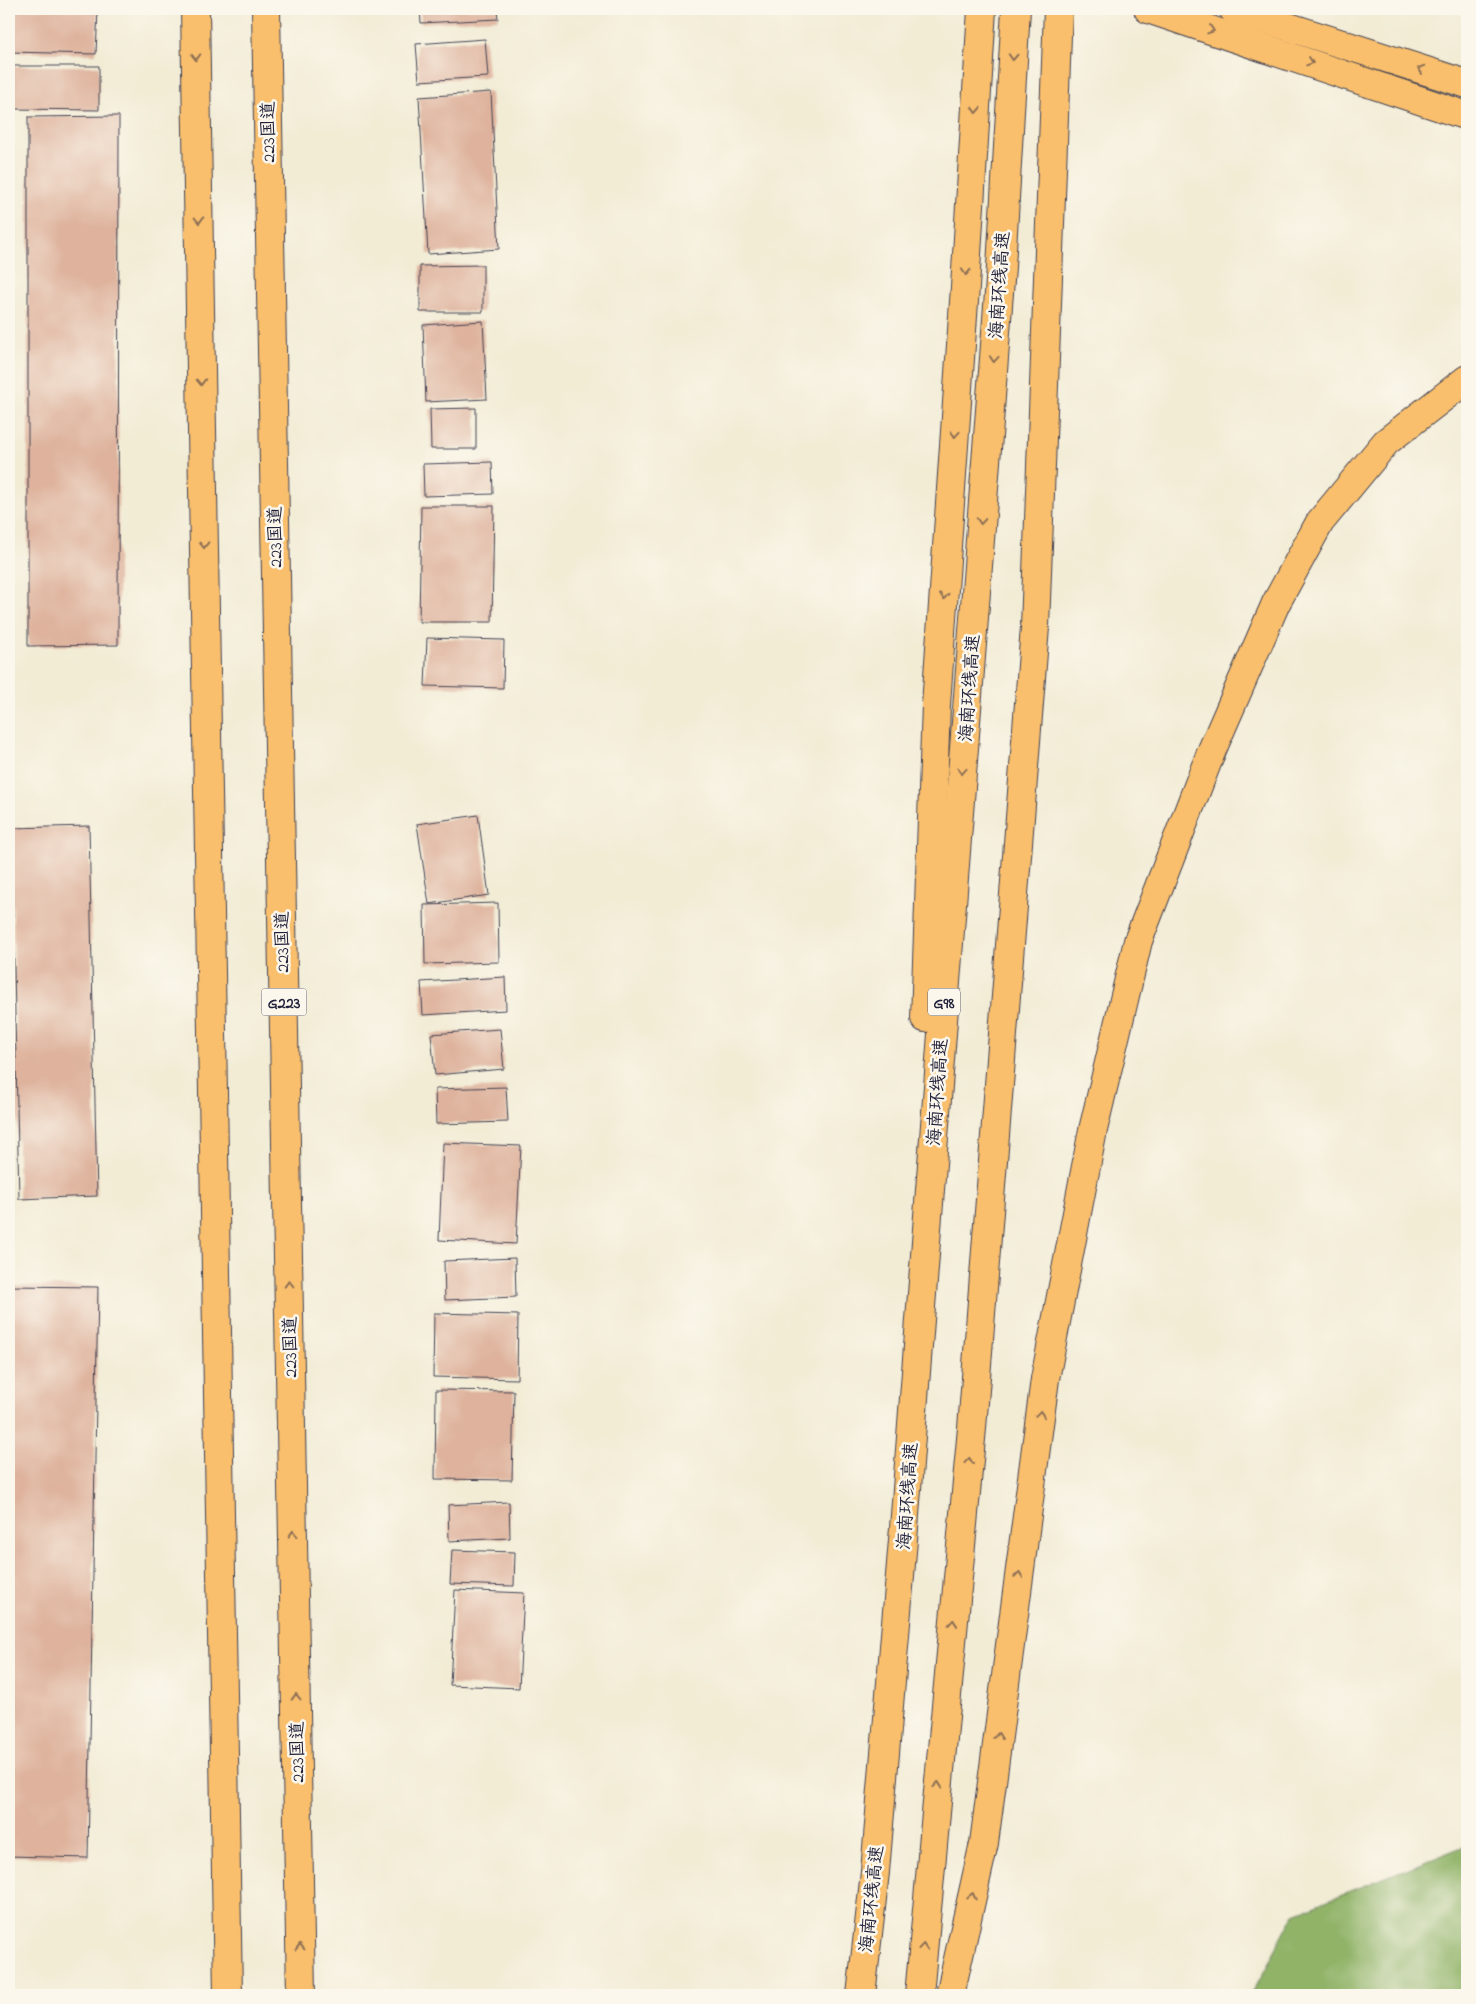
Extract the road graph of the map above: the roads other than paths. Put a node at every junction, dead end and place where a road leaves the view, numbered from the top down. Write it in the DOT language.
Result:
graph roads {
  1 [pos="195,9"];
  2 [pos="266,9"];
  3 [pos="982,9"];
  4 [pos="1016,9"];
  5 [pos="1058,9"];
  6 [pos="1148,9"];
  7 [pos="1233,9"];
  8 [pos="1467,84"];
  9 [pos="1467,116"];
  10 [pos="1467,379"];
  11 [pos="924,1268"];
  12 [pos="228,1995"];
  13 [pos="301,1995"];
  14 [pos="861,1995"];
  15 [pos="919,1995"];
  16 [pos="950,1995"];
  1 -- 12 [label="highway, one-way"];
  13 -- 2 [label="highway, 223国道 / G223, one-way"];
  3 -- 11 [label="highway, one-way"];
  4 -- 11 [label="highway, 海南环线高速 / G98, one-way"];
  15 -- 5 [label="highway, one-way"];
  6 -- 9 [label="highway, one-way"];
  8 -- 7 [label="highway, one-way"];
  16 -- 10 [label="highway, one-way"];
  11 -- 14 [label="highway, 海南环线高速 / G98"];
}
